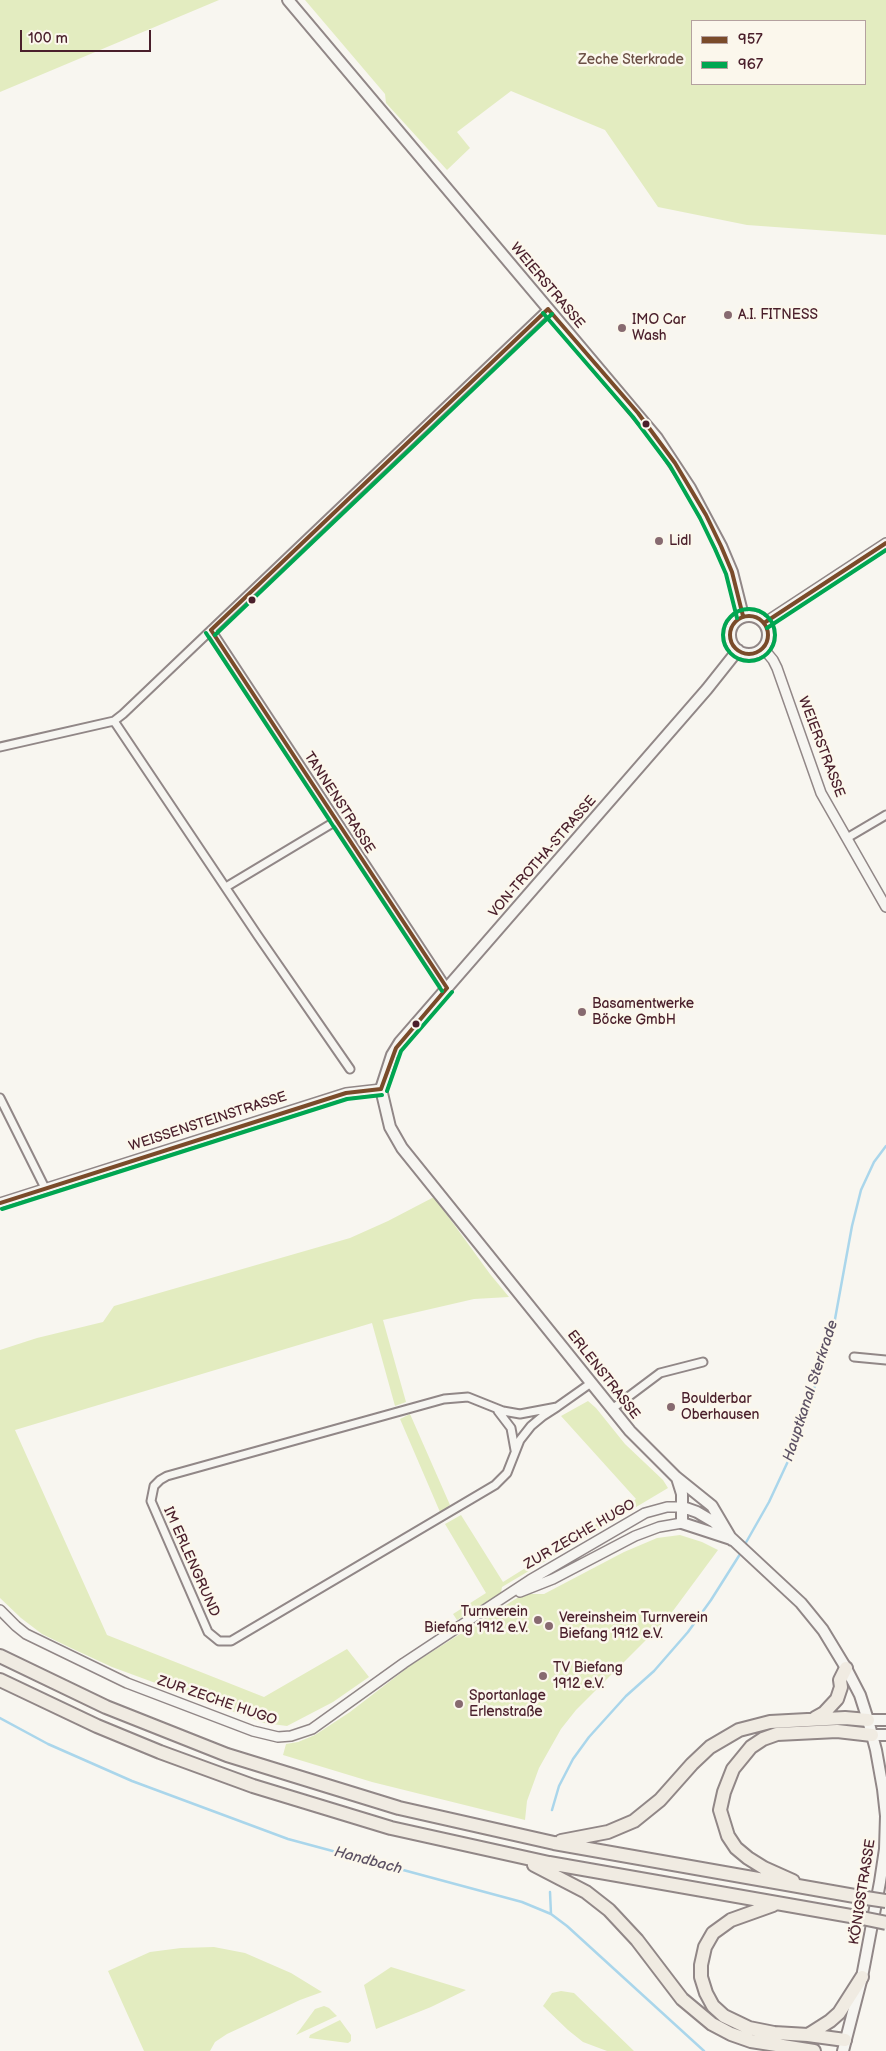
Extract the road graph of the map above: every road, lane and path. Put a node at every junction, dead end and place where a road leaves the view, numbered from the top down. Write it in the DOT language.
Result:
graph roads {
  1 [pos="288,0"];
  2 [pos="548,309"];
  3 [pos="886,543"];
  4 [pos="743,616"];
  5 [pos="764,623"];
  6 [pos="210,630"];
  7 [pos="763,648"];
  8 [pos="738,650"];
  9 [pos="114,721"];
  10 [pos="0,747"];
  11 [pos="886,815"];
  12 [pos="336,821"];
  13 [pos="847,838"];
  14 [pos="226,887"];
  15 [pos="886,907"];
  16 [pos="448,988"];
  17 [pos="350,1069"];
  18 [pos="381,1089"];
  19 [pos="0,1098"];
  20 [pos="44,1188"];
  21 [pos="0,1203"];
  22 [pos="854,1357"];
  23 [pos="886,1360"];
  24 [pos="703,1362"];
  25 [pos="591,1383"];
  26 [pos="493,1407"];
  27 [pos="557,1408"];
  28 [pos="612,1409"];
  29 [pos="515,1452"];
  30 [pos="676,1477"];
  31 [pos="682,1507"];
  32 [pos="682,1523"];
  33 [pos="732,1540"];
  34 [pos="497,1603"];
  35 [pos="0,1610"];
  36 [pos="0,1656"];
  37 [pos="846,1668"];
  38 [pos="0,1680"];
  39 [pos="812,1719"];
  40 [pos="868,1720"];
  41 [pos="886,1720"];
  42 [pos="872,1735"];
  43 [pos="886,1735"];
  44 [pos="884,1784"];
  45 [pos="554,1843"];
  46 [pos="518,1857"];
  47 [pos="811,1889"];
  48 [pos="886,1901"];
  49 [pos="776,1904"];
  50 [pos="886,1922"];
  51 [pos="862,1977"];
  52 [pos="808,2034"];
  53 [pos="844,2046"];
  54 [pos="814,2051"];
  1 -- 2 [label="main road, WEIERSTRASSE"];
  2 -- 4 [label="main road, WEIERSTRASSE"];
  2 -- 6 [label="street"];
  3 -- 5 [label="street"];
  4 -- 5 [label="main road"];
  4 -- 8 [label="main road"];
  5 -- 7 [label="main road"];
  6 -- 9 [label="street"];
  6 -- 12 [label="street, TANNENSTRASSE"];
  7 -- 8 [label="main road"];
  7 -- 13 [label="street, WEIERSTRASSE"];
  8 -- 16 [label="main road, VON-TROTHA-STRASSE"];
  9 -- 10 [label="street"];
  9 -- 14 [label="street"];
  11 -- 13 [label="street"];
  12 -- 14 [label="street"];
  12 -- 16 [label="street, TANNENSTRASSE"];
  13 -- 15 [label="street, WEIERSTRASSE"];
  14 -- 17 [label="street"];
  16 -- 18 [label="main road, VON-TROTHA-STRASSE"];
  18 -- 20 [label="street, WEISSENSTEINSTRASSE"];
  18 -- 25 [label="main road, ERLENSTRASSE"];
  19 -- 20 [label="street"];
  20 -- 21 [label="street, WEISSENSTEINSTRASSE"];
  22 -- 23 [label="street"];
  24 -- 28 [label="street"];
  25 -- 27 [label="street, IM ERLENGRUND"];
  25 -- 28 [label="main road, ERLENSTRASSE"];
  26 -- 27 [label="street, IM ERLENGRUND"];
  26 -- 29 [label="street, IM ERLENGRUND"];
  26 -- 29 [label="street, IM ERLENGRUND"];
  27 -- 29 [label="street, IM ERLENGRUND"];
  28 -- 30 [label="main road, ERLENSTRASSE"];
  30 -- 31 [label="main road"];
  30 -- 33 [label="main road, ERLENSTRASSE"];
  31 -- 32 [label="main road"];
  31 -- 33 [label="main road, ERLENSTRASSE"];
  31 -- 34 [label="street, ZUR ZECHE HUGO"];
  32 -- 33 [label="main road, ERLENSTRASSE"];
  32 -- 34 [label="street, ZUR ZECHE HUGO"];
  33 -- 37 [label="main road, ERLENSTRASSE"];
  34 -- 35 [label="street, ZUR ZECHE HUGO"];
  36 -- 45 [label="highway"];
  37 -- 39 [label="highway"];
  37 -- 40 [label="main road, ERLENSTRASSE"];
  38 -- 46 [label="highway"];
  39 -- 40 [label="highway"];
  39 -- 45 [label="highway"];
  40 -- 41 [label="main road"];
  40 -- 42 [label="main road, KÖNIGSTRASSE"];
  42 -- 43 [label="main road"];
  42 -- 44 [label="main road, KÖNIGSTRASSE"];
  42 -- 47 [label="highway"];
  44 -- 51 [label="main road, KÖNIGSTRASSE"];
  45 -- 47 [label="highway"];
  46 -- 49 [label="highway"];
  46 -- 54 [label="highway"];
  47 -- 48 [label="highway, bridge"];
  49 -- 50 [label="highway, bridge"];
  49 -- 52 [label="highway"];
  51 -- 52 [label="highway"];
  51 -- 53 [label="main road, KÖNIGSTRASSE"];
  52 -- 53 [label="highway"];
}
